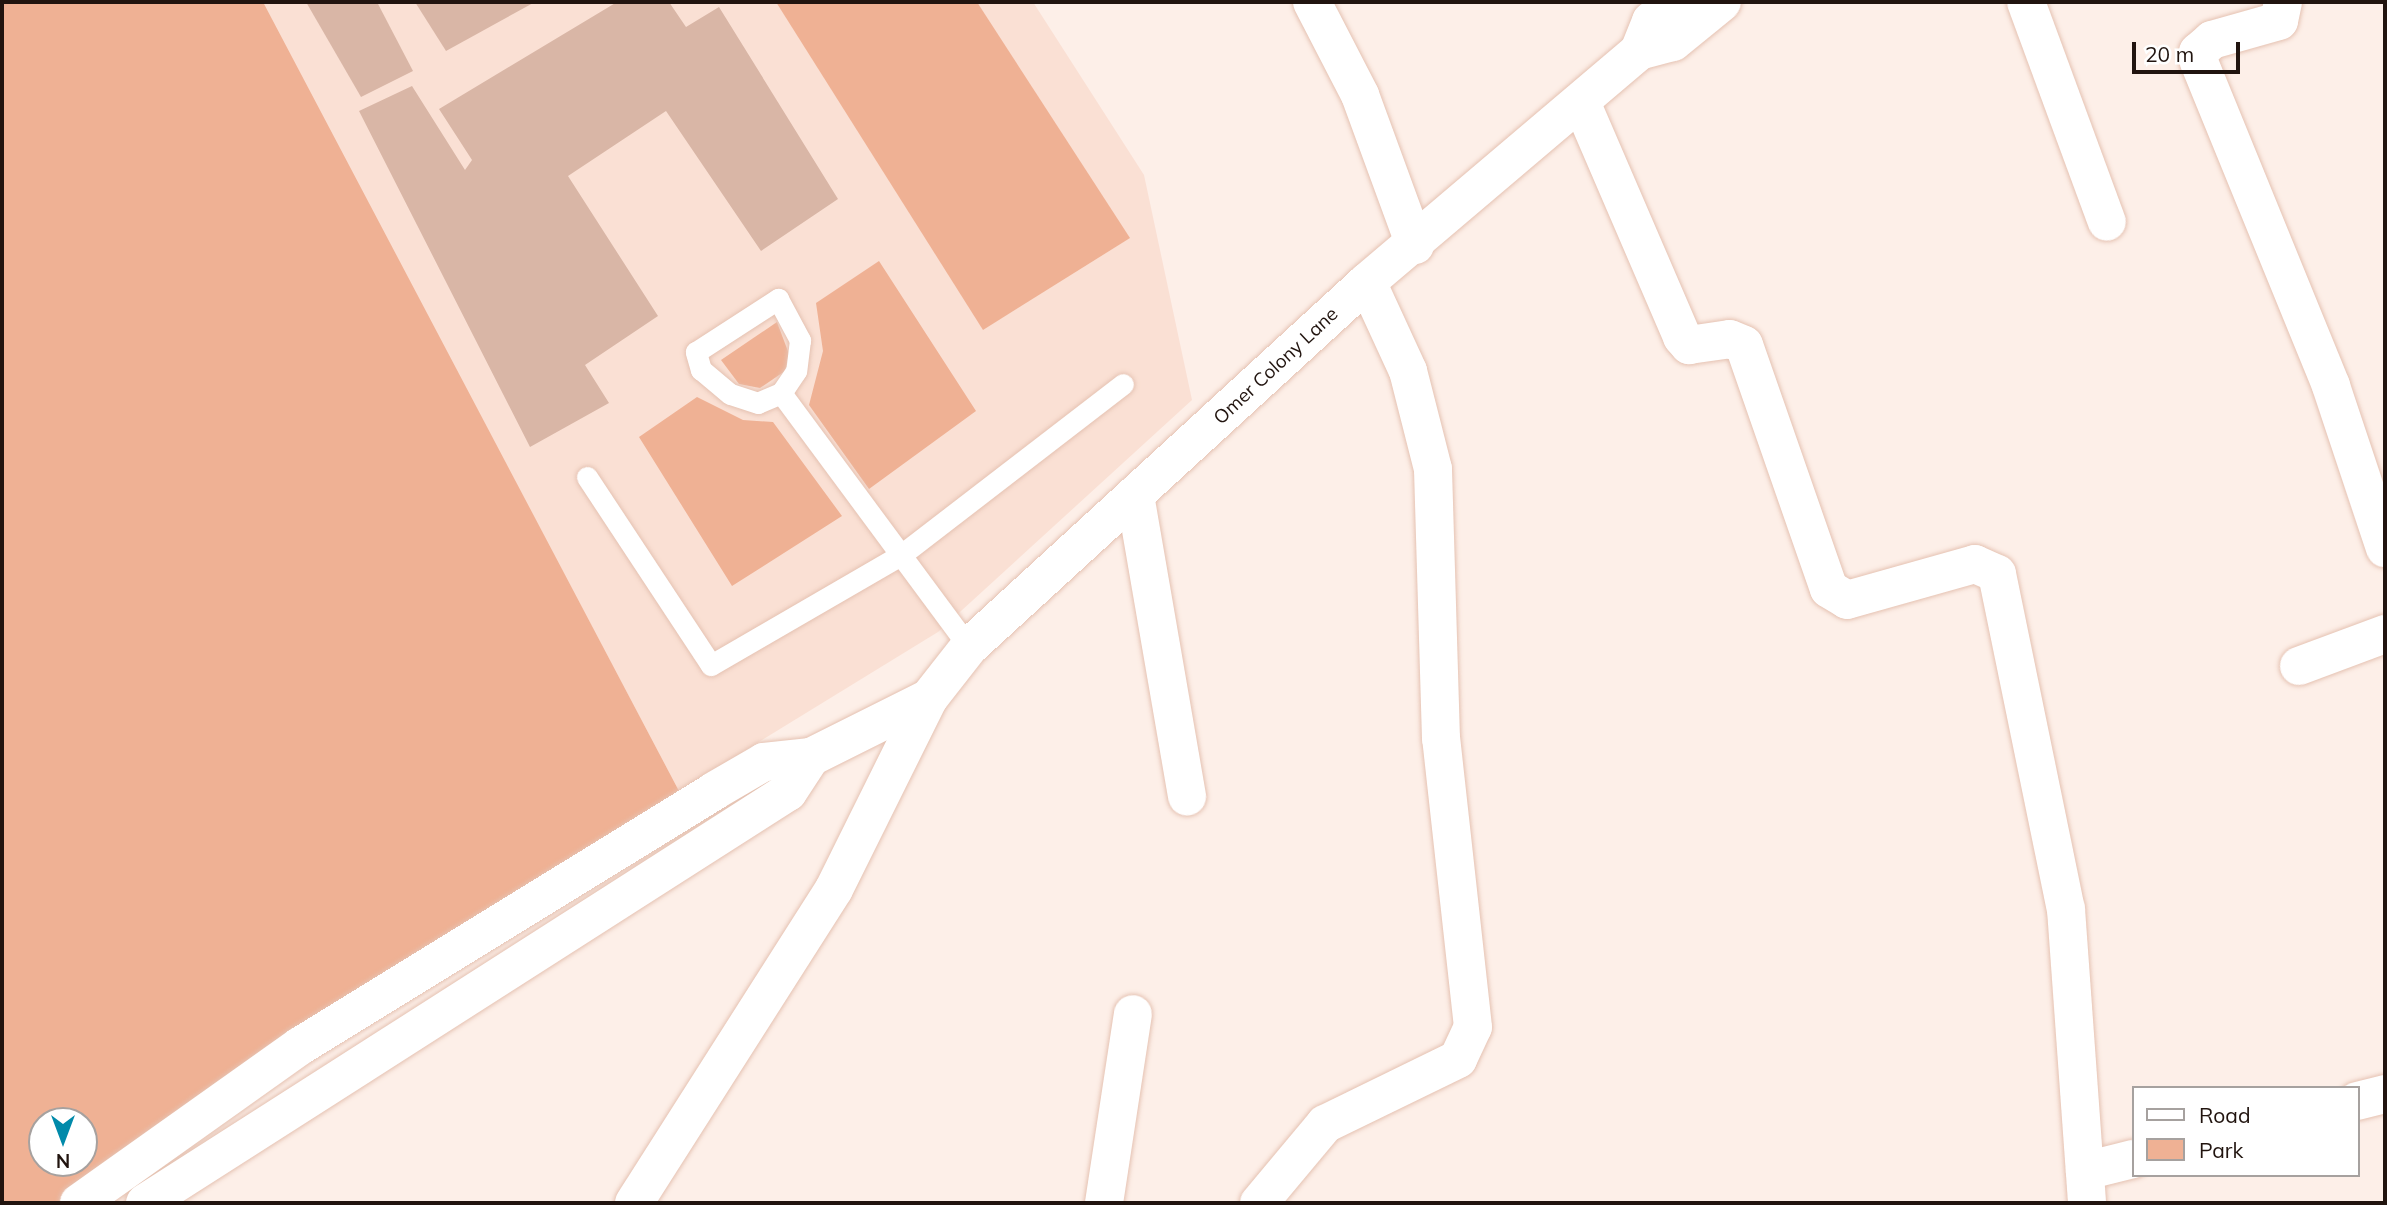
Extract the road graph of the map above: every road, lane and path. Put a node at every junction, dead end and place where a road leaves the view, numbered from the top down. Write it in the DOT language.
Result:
graph roads {
  1 [pos="1312,2"];
  2 [pos="1722,2"];
  3 [pos="2026,2"];
  4 [pos="2283,2"];
  5 [pos="1672,11"];
  6 [pos="1581,102"];
  7 [pos="2107,222"];
  8 [pos="1415,246"];
  9 [pos="1367,282"];
  10 [pos="1124,384"];
  11 [pos="781,393"];
  12 [pos="587,477"];
  13 [pos="1135,495"];
  14 [pos="2385,548"];
  15 [pos="901,555"];
  16 [pos="2385,635"];
  17 [pos="969,647"];
  18 [pos="2299,666"];
  19 [pos="929,698"];
  20 [pos="811,757"];
  21 [pos="1187,797"];
  22 [pos="1133,1014"];
  23 [pos="2385,1094"];
  24 [pos="2359,1100"];
  25 [pos="2132,1160"];
  26 [pos="2086,1187"];
  27 [pos="79,1203"];
  28 [pos="145,1203"];
  29 [pos="634,1203"];
  30 [pos="1104,1203"];
  31 [pos="1259,1203"];
  1 -- 8 [label="street"];
  2 -- 5 [label="street, Omer Colony Lane"];
  3 -- 7 [label="street"];
  4 -- 14 [label="street"];
  5 -- 6 [label="street, Omer Colony Lane"];
  6 -- 8 [label="street, Omer Colony Lane"];
  6 -- 26 [label="street"];
  8 -- 9 [label="street, Omer Colony Lane"];
  9 -- 13 [label="street, Omer Colony Lane"];
  9 -- 31 [label="street"];
  10 -- 15 [label="lane"];
  11 -- 11 [label="lane"];
  11 -- 15 [label="lane"];
  12 -- 15 [label="lane"];
  13 -- 17 [label="street, Omer Colony Lane"];
  13 -- 21 [label="street"];
  15 -- 17 [label="lane"];
  16 -- 18 [label="street"];
  17 -- 19 [label="street, Omer Colony Lane"];
  19 -- 20 [label="street"];
  19 -- 29 [label="street"];
  20 -- 27 [label="street"];
  20 -- 28 [label="street"];
  22 -- 30 [label="street"];
  23 -- 24 [label="street"];
  25 -- 26 [label="street"];
}
